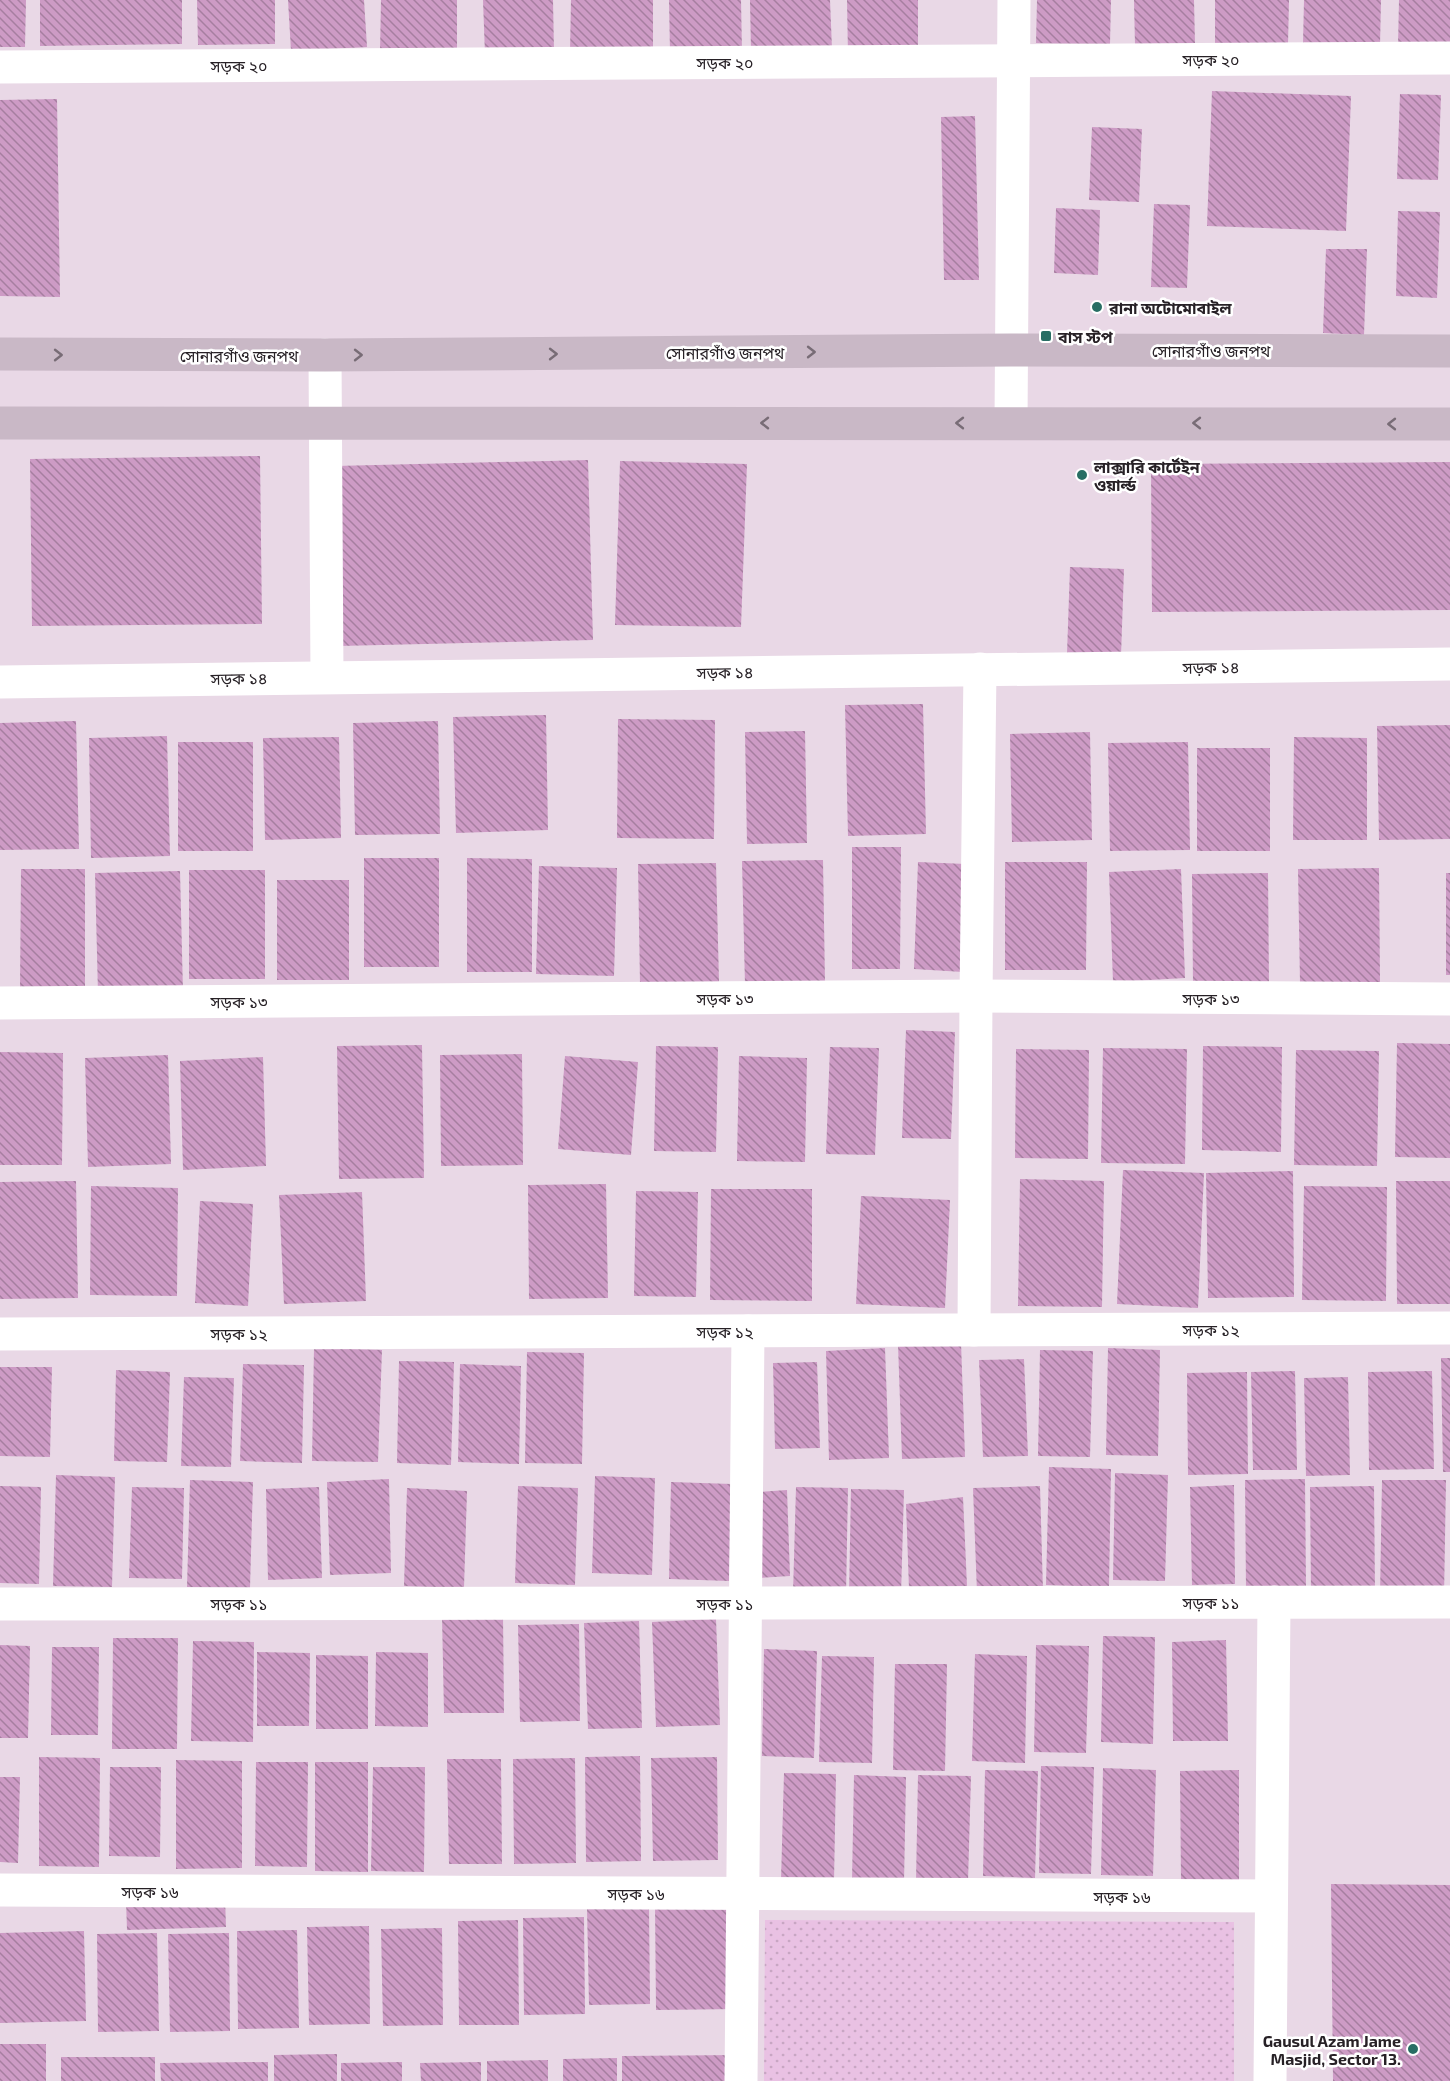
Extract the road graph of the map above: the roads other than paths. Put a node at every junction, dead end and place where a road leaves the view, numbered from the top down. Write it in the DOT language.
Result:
graph roads {
  1 [pos="1014,0"];
  2 [pos="1450,58"];
  3 [pos="1014,60"];
  4 [pos="0,67"];
  5 [pos="1011,350"];
  6 [pos="1450,351"];
  7 [pos="0,354"];
  8 [pos="325,355"];
  9 [pos="325,422"];
  10 [pos="0,423"];
  11 [pos="1011,423"];
  12 [pos="1450,424"];
  13 [pos="1450,664"];
  14 [pos="980,669"];
  15 [pos="327,677"];
  16 [pos="0,682"];
  17 [pos="976,996"];
  18 [pos="1450,999"];
  19 [pos="0,1003"];
  20 [pos="1450,1328"];
  21 [pos="974,1330"];
  22 [pos="748,1331"];
  23 [pos="0,1334"];
  24 [pos="1274,1602"];
  25 [pos="1450,1602"];
  26 [pos="745,1603"];
  27 [pos="0,1604"];
  28 [pos="0,1890"];
  29 [pos="743,1893"];
  30 [pos="1271,1896"];
  31 [pos="741,2081"];
  32 [pos="1270,2081"];
  1 -- 3 [label="street"];
  2 -- 3 [label="street, সড়ক ২০"];
  3 -- 4 [label="street, সড়ক ২০"];
  3 -- 5 [label="street"];
  5 -- 6 [label="main road, সোনারগাঁও জনপথ"];
  8 -- 5 [label="main road, সোনারগাঁও জনপথ, one-way"];
  5 -- 11 [label="street"];
  7 -- 8 [label="main road, সোনারগাঁও জনপথ, one-way"];
  8 -- 9 [label="street"];
  9 -- 10 [label="main road"];
  11 -- 9 [label="main road, one-way"];
  9 -- 15 [label="street"];
  12 -- 11 [label="main road, one-way"];
  13 -- 14 [label="street, সড়ক ১৪"];
  14 -- 15 [label="street, সড়ক ১৪"];
  14 -- 17 [label="street"];
  15 -- 16 [label="street, সড়ক ১৪"];
  17 -- 18 [label="street, সড়ক ১৩"];
  17 -- 19 [label="street, সড়ক ১৩"];
  17 -- 21 [label="street"];
  20 -- 21 [label="street, সড়ক ১২"];
  21 -- 22 [label="street, সড়ক ১২"];
  22 -- 23 [label="street, সড়ক ১২"];
  22 -- 26 [label="street"];
  24 -- 25 [label="street, সড়ক ১১"];
  24 -- 26 [label="street, সড়ক ১১"];
  24 -- 30 [label="street"];
  26 -- 27 [label="street, সড়ক ১১"];
  26 -- 29 [label="street"];
  28 -- 29 [label="street, সড়ক ১৬"];
  29 -- 30 [label="street, সড়ক ১৬"];
  29 -- 31 [label="street"];
  30 -- 32 [label="street"];
}
